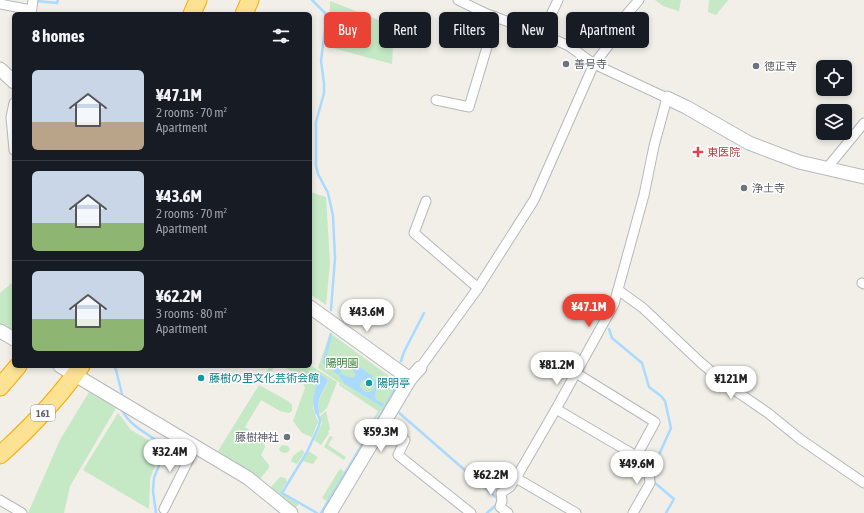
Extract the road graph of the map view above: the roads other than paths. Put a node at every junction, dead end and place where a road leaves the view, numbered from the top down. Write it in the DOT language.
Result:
graph roads {
  1 [pos="33,0"];
  2 [pos="198,0"];
  3 [pos="250,0"];
  4 [pos="458,0"];
  5 [pos="558,0"];
  6 [pos="639,0"];
  7 [pos="472,3"];
  8 [pos="0,4"];
  9 [pos="31,12"];
  10 [pos="193,12"];
  11 [pos="245,12"];
  12 [pos="487,12"];
  13 [pos="552,12"];
  14 [pos="558,41"];
  15 [pos="487,48"];
  16 [pos="594,64"];
  17 [pos="0,69"];
  18 [pos="12,80"];
  19 [pos="667,98"];
  20 [pos="436,100"];
  21 [pos="12,112"];
  22 [pos="864,123"];
  23 [pos="12,128"];
  24 [pos="827,168"];
  25 [pos="864,177"];
  26 [pos="426,201"];
  27 [pos="478,288"];
  28 [pos="618,290"];
  29 [pos="312,308"];
  30 [pos="0,331"];
  31 [pos="12,338"];
  32 [pos="16,368"];
  33 [pos="67,368"];
  34 [pos="420,368"];
  35 [pos="78,371"];
  36 [pos="576,373"];
  37 [pos="410,379"];
  38 [pos="0,387"];
  39 [pos="556,409"];
  40 [pos="384,424"];
  41 [pos="194,447"];
  42 [pos="0,455"];
  43 [pos="637,455"];
  44 [pos="516,478"];
  45 [pos="864,483"];
  46 [pos="0,500"];
  47 [pos="164,509"];
  48 [pos="22,513"];
  49 [pos="291,513"];
  50 [pos="330,513"];
  51 [pos="471,513"];
  52 [pos="508,513"];
  53 [pos="576,513"];
  54 [pos="632,513"];
  1 -- 9 [label="street"];
  2 -- 10 [label="highway"];
  3 -- 11 [label="highway"];
  4 -- 7 [label="street"];
  5 -- 13 [label="street"];
  6 -- 16 [label="street"];
  7 -- 12 [label="street"];
  8 -- 9 [label="street"];
  14 -- 16 [label="street"];
  15 -- 20 [label="street"];
  16 -- 19 [label="street"];
  16 -- 27 [label="street"];
  17 -- 18 [label="street"];
  19 -- 24 [label="street"];
  19 -- 28 [label="street"];
  21 -- 23 [label="street"];
  22 -- 24 [label="street"];
  24 -- 25 [label="street"];
  26 -- 27 [label="street"];
  27 -- 34 [label="street"];
  28 -- 36 [label="street"];
  28 -- 45 [label="street"];
  29 -- 37 [label="street"];
  30 -- 31 [label="street"];
  32 -- 38 [label="highway"];
  33 -- 35 [label="street"];
  34 -- 37 [label="street"];
  35 -- 41 [label="street"];
  35 -- 42 [label="highway, 161"];
  36 -- 39 [label="street"];
  36 -- 43 [label="street"];
  37 -- 40 [label="street"];
  39 -- 43 [label="street"];
  39 -- 44 [label="street"];
  40 -- 50 [label="street"];
  40 -- 51 [label="street"];
  41 -- 47 [label="street"];
  41 -- 49 [label="street"];
  43 -- 54 [label="street"];
  44 -- 52 [label="street"];
  44 -- 53 [label="street"];
  46 -- 48 [label="street"];
}
